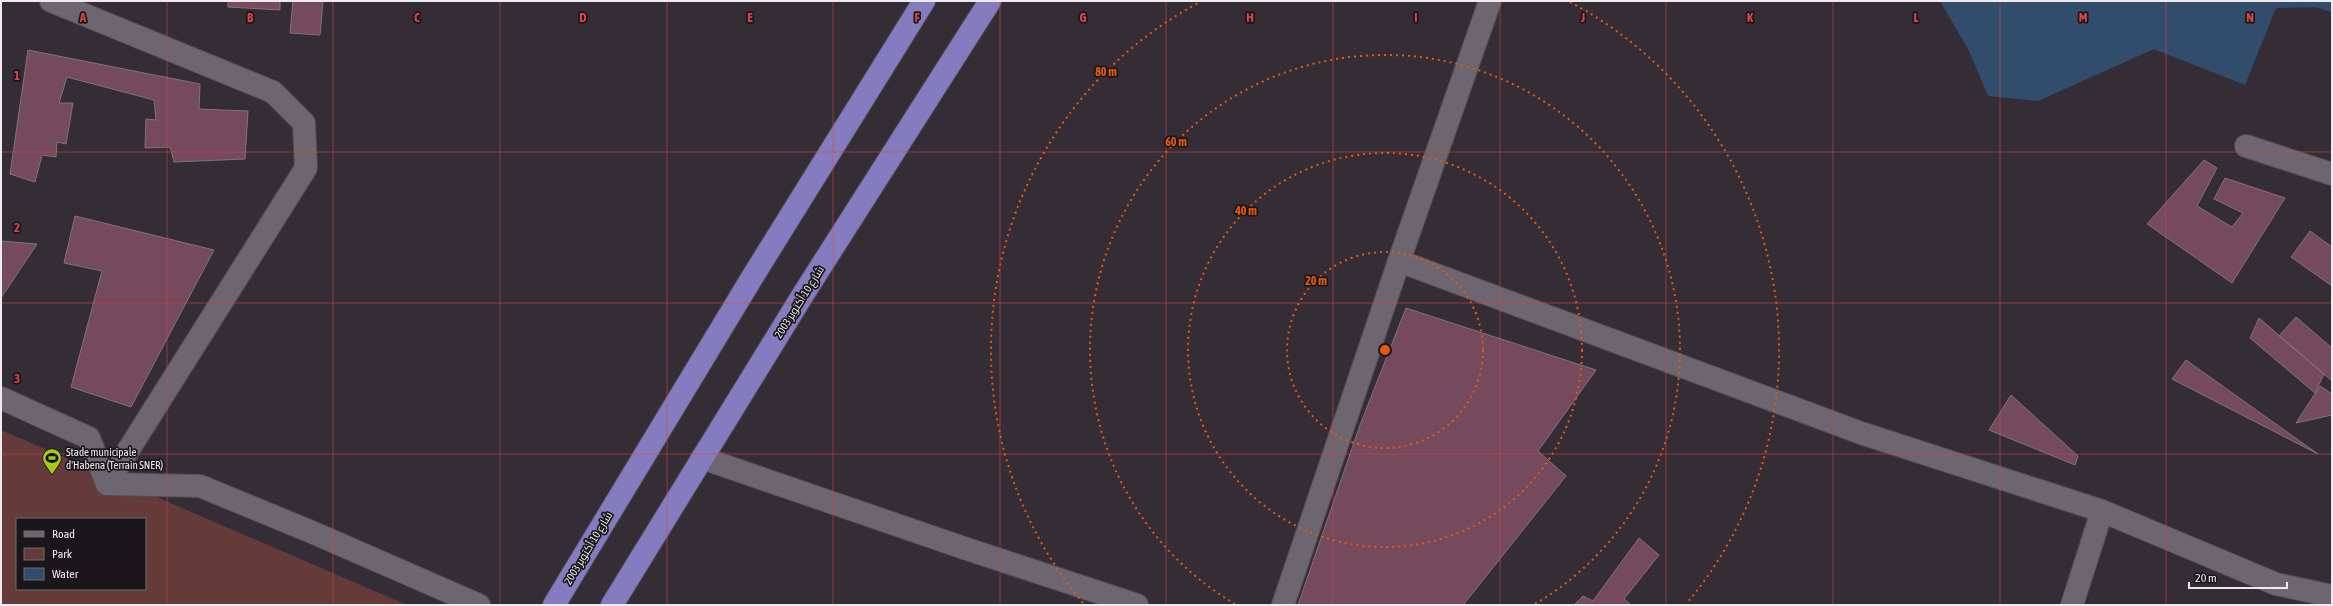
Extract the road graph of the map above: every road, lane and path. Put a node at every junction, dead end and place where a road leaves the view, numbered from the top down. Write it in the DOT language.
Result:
graph roads {
  1 [pos="51,1"];
  2 [pos="924,1"];
  3 [pos="990,1"];
  4 [pos="1490,1"];
  5 [pos="2246,146"];
  6 [pos="2332,174"];
  7 [pos="1399,262"];
  8 [pos="1,398"];
  9 [pos="702,458"];
  10 [pos="107,484"];
  11 [pos="2102,511"];
  12 [pos="2332,596"];
  13 [pos="479,605"];
  14 [pos="554,605"];
  15 [pos="612,605"];
  16 [pos="1137,605"];
  17 [pos="1283,605"];
  18 [pos="2072,605"];
  1 -- 10 [label="street"];
  2 -- 14 [label="highway, شارع 10 أكتوبر 2003"];
  3 -- 9 [label="highway, شارع 10 أكتوبر 2003"];
  4 -- 7 [label="street"];
  5 -- 6 [label="street"];
  7 -- 11 [label="street"];
  7 -- 17 [label="street"];
  8 -- 10 [label="street"];
  9 -- 15 [label="highway, شارع 10 أكتوبر 2003"];
  9 -- 16 [label="street"];
  10 -- 13 [label="street"];
  11 -- 12 [label="street"];
  11 -- 18 [label="street"];
}
